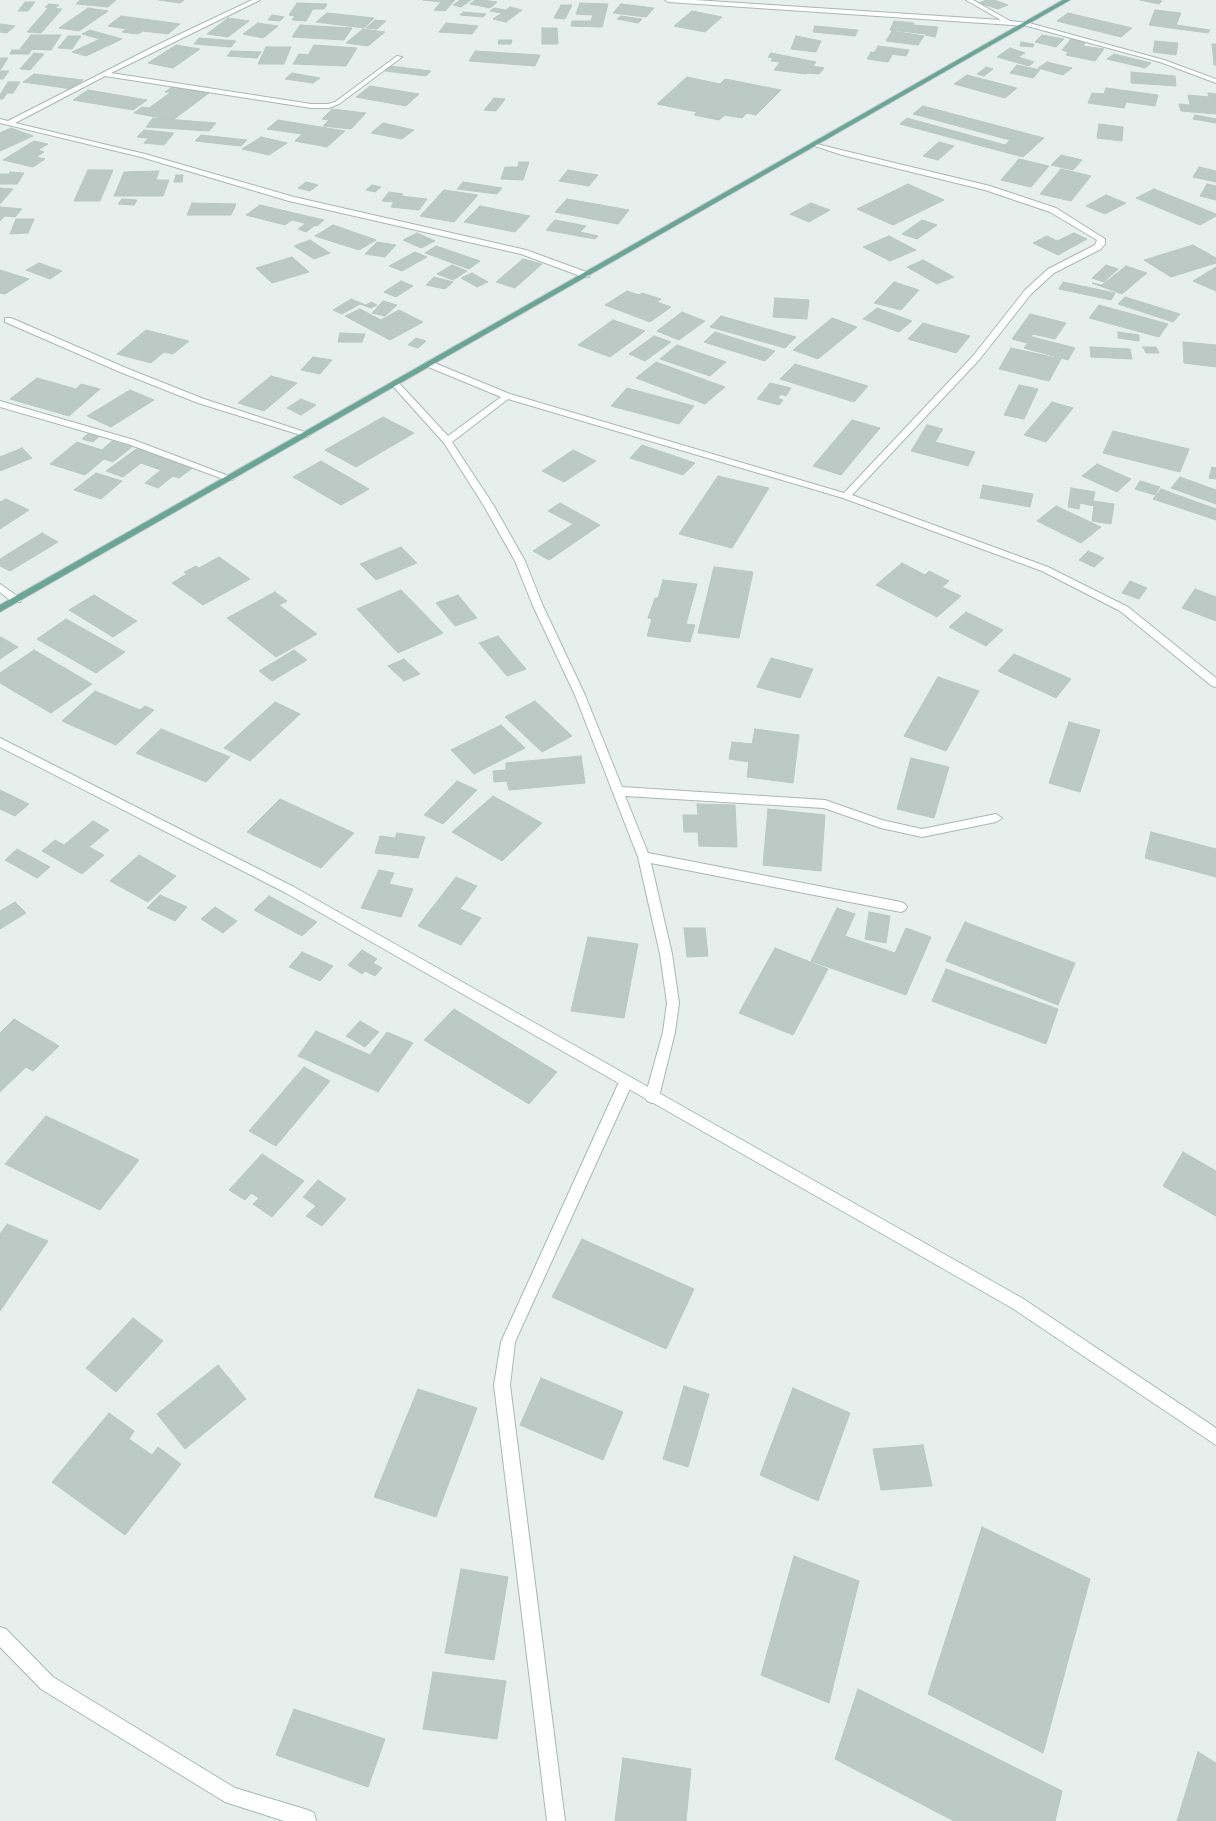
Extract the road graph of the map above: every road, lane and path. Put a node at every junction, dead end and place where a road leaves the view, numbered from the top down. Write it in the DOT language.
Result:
graph roads {
  1 [pos="257,0"];
  2 [pos="668,0"];
  3 [pos="969,0"];
  4 [pos="1067,0"];
  5 [pos="1009,23"];
  6 [pos="1027,24"];
  7 [pos="399,56"];
  8 [pos="104,74"];
  9 [pos="1216,81"];
  10 [pos="0,121"];
  11 [pos="10,123"];
  12 [pos="0,127"];
  13 [pos="814,144"];
  14 [pos="586,275"];
  15 [pos="8,320"];
  16 [pos="428,364"];
  17 [pos="395,384"];
  18 [pos="507,396"];
  19 [pos="0,404"];
  20 [pos="307,434"];
  21 [pos="446,441"];
  22 [pos="229,478"];
  23 [pos="846,496"];
  24 [pos="0,587"];
  25 [pos="16,600"];
  26 [pos="0,609"];
  27 [pos="1216,683"];
  28 [pos="0,742"];
  29 [pos="618,792"];
  30 [pos="996,818"];
  31 [pos="644,857"];
  32 [pos="900,907"];
  33 [pos="626,1082"];
  34 [pos="652,1097"];
  35 [pos="1216,1437"];
  36 [pos="0,1635"];
  37 [pos="308,1819"];
  38 [pos="556,1821"];
  1 -- 8 [label="street"];
  2 -- 5 [label="street"];
  3 -- 5 [label="street"];
  4 -- 6 [label="main road"];
  5 -- 6 [label="street"];
  6 -- 9 [label="street"];
  6 -- 13 [label="main road"];
  7 -- 8 [label="street"];
  8 -- 11 [label="street"];
  10 -- 11 [label="street"];
  11 -- 12 [label="street"];
  11 -- 14 [label="street"];
  13 -- 14 [label="main road"];
  13 -- 23 [label="street"];
  14 -- 16 [label="main road"];
  15 -- 20 [label="street"];
  16 -- 17 [label="main road"];
  16 -- 18 [label="street"];
  17 -- 20 [label="main road"];
  17 -- 21 [label="street"];
  18 -- 21 [label="street"];
  18 -- 23 [label="street"];
  19 -- 22 [label="street"];
  20 -- 22 [label="main road"];
  21 -- 29 [label="street"];
  22 -- 25 [label="main road"];
  23 -- 27 [label="street"];
  24 -- 25 [label="street"];
  25 -- 26 [label="main road"];
  28 -- 33 [label="street"];
  29 -- 30 [label="street"];
  29 -- 31 [label="street"];
  31 -- 32 [label="street"];
  31 -- 34 [label="street"];
  33 -- 34 [label="street"];
  33 -- 38 [label="street"];
  34 -- 35 [label="street"];
  36 -- 37 [label="street"];
}
